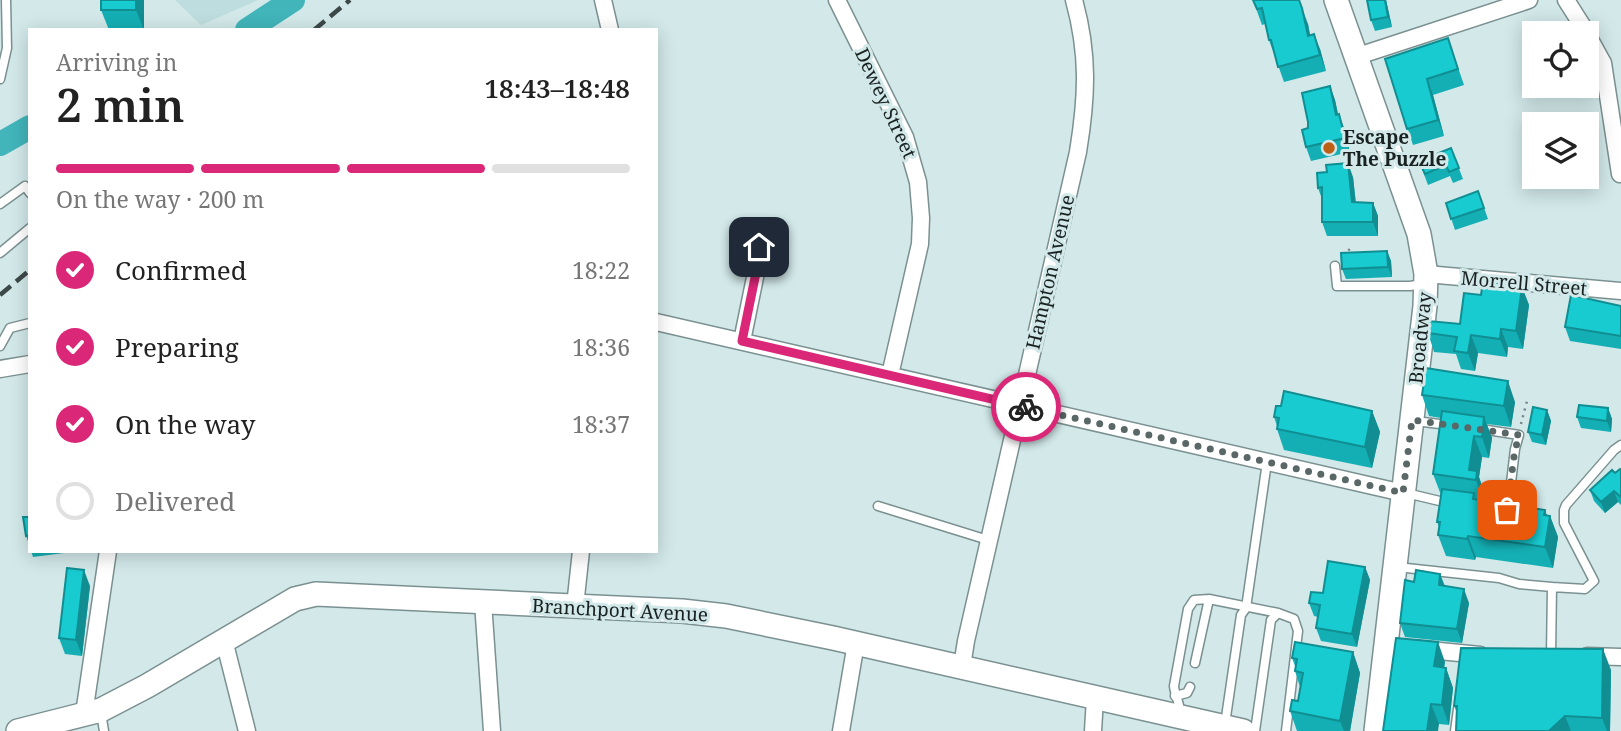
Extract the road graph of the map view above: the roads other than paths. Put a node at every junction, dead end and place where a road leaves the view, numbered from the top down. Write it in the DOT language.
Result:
graph roads {
  1 [pos="6,0"];
  2 [pos="603,0"];
  3 [pos="837,0"];
  4 [pos="1073,0"];
  5 [pos="1336,0"];
  6 [pos="1529,0"];
  7 [pos="1566,0"];
  8 [pos="1579,21"];
  9 [pos="610,28"];
  10 [pos="1355,57"];
  11 [pos="1599,57"];
  12 [pos="0,79"];
  13 [pos="1616,118"];
  14 [pos="1620,174"];
  15 [pos="28,191"];
  16 [pos="0,204"];
  17 [pos="28,230"];
  18 [pos="751,237"];
  19 [pos="0,253"];
  20 [pos="1335,266"];
  21 [pos="1426,279"];
  22 [pos="1621,291"];
  23 [pos="658,322"];
  24 [pos="28,324"];
  25 [pos="742,341"];
  26 [pos="0,346"];
  27 [pos="0,359"];
  28 [pos="28,364"];
  29 [pos="0,369"];
  30 [pos="890,376"];
  31 [pos="1019,405"];
  32 [pos="1412,420"];
  33 [pos="1458,426"];
  34 [pos="1470,428"];
  35 [pos="1621,445"];
  36 [pos="1267,462"];
  37 [pos="1403,493"];
  38 [pos="1454,504"];
  39 [pos="878,506"];
  40 [pos="1491,509"];
  41 [pos="988,540"];
  42 [pos="108,553"];
  43 [pos="581,553"];
  44 [pos="1394,567"];
  45 [pos="1552,587"];
  46 [pos="1209,599"];
  47 [pos="483,602"];
  48 [pos="575,606"];
  49 [pos="1246,608"];
  50 [pos="1267,610"];
  51 [pos="1278,613"];
  52 [pos="1271,620"];
  53 [pos="224,640"];
  54 [pos="856,643"];
  55 [pos="1385,645"];
  56 [pos="1501,655"];
  57 [pos="1556,656"];
  58 [pos="1621,657"];
  59 [pos="1195,663"];
  60 [pos="962,666"];
  61 [pos="1190,687"];
  62 [pos="1096,698"];
  63 [pos="1458,705"];
  64 [pos="1177,706"];
  65 [pos="90,719"];
  66 [pos="1234,729"];
  67 [pos="18,731"];
  68 [pos="247,731"];
  69 [pos="492,731"];
  70 [pos="841,731"];
  71 [pos="1093,731"];
  72 [pos="1255,731"];
  73 [pos="1286,731"];
  74 [pos="1376,731"];
  75 [pos="1455,731"];
  1 -- 12 [label="lane"];
  2 -- 9 [label="street"];
  3 -- 30 [label="street, Dewey Street"];
  4 -- 31 [label="street, Hampton Avenue"];
  5 -- 10 [label="street, Broadway"];
  6 -- 10 [label="street"];
  7 -- 8 [label="street"];
  10 -- 21 [label="street, Broadway"];
  11 -- 13 [label="street"];
  13 -- 14 [label="street"];
  15 -- 16 [label="lane"];
  17 -- 19 [label="lane"];
  18 -- 25 [label="street"];
  20 -- 21 [label="lane, Morrell Street"];
  21 -- 22 [label="street, Morrell Street"];
  21 -- 32 [label="street, Broadway"];
  23 -- 25 [label="street"];
  24 -- 26 [label="lane"];
  25 -- 30 [label="street"];
  27 -- 29 [label="lane"];
  28 -- 29 [label="street"];
  30 -- 31 [label="street"];
  31 -- 36 [label="street"];
  31 -- 41 [label="street, Hampton Avenue"];
  32 -- 33 [label="lane"];
  32 -- 37 [label="street, Broadway"];
  34 -- 40 [label="lane"];
  35 -- 45 [label="lane"];
  36 -- 37 [label="street"];
  36 -- 49 [label="lane"];
  37 -- 38 [label="lane"];
  37 -- 44 [label="street, Broadway"];
  39 -- 41 [label="lane"];
  41 -- 60 [label="street, Hampton Avenue"];
  42 -- 65 [label="street"];
  43 -- 48 [label="street"];
  44 -- 45 [label="lane"];
  44 -- 55 [label="street, Broadway"];
  45 -- 57 [label="lane"];
  46 -- 49 [label="lane"];
  46 -- 59 [label="lane"];
  46 -- 64 [label="lane"];
  47 -- 48 [label="street, Branchport Avenue"];
  47 -- 53 [label="street, Branchport Avenue"];
  47 -- 69 [label="street"];
  48 -- 54 [label="street, Branchport Avenue"];
  49 -- 50 [label="lane"];
  49 -- 66 [label="lane"];
  50 -- 51 [label="lane"];
  50 -- 52 [label="lane"];
  51 -- 52 [label="lane"];
  51 -- 73 [label="lane"];
  52 -- 72 [label="lane"];
  53 -- 65 [label="street, Branchport Avenue"];
  53 -- 68 [label="street"];
  54 -- 60 [label="street, Branchport Avenue"];
  54 -- 70 [label="street"];
  55 -- 56 [label="street"];
  55 -- 74 [label="street, Broadway"];
  57 -- 58 [label="street"];
  60 -- 62 [label="street, Branchport Avenue"];
  61 -- 64 [label="lane"];
  62 -- 64 [label="street, Branchport Avenue"];
  62 -- 71 [label="street"];
  63 -- 75 [label="lane"];
  64 -- 66 [label="street, Branchport Avenue"];
  65 -- 67 [label="street, Branchport Avenue"];
}
